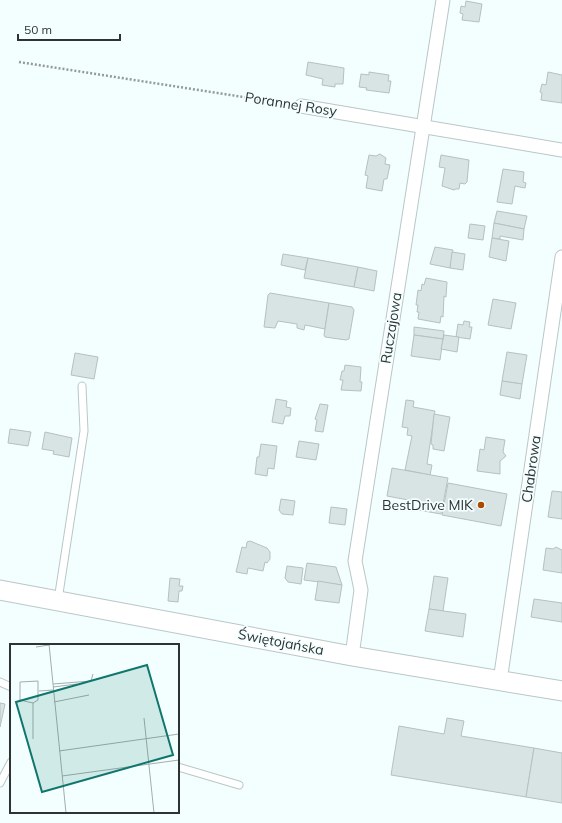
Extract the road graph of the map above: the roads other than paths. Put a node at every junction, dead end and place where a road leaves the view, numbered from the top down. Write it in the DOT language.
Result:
graph roads {
  1 [pos="443,0"];
  2 [pos="301,106"];
  3 [pos="423,126"];
  4 [pos="562,150"];
  5 [pos="562,257"];
  6 [pos="82,386"];
  7 [pos="0,590"];
  8 [pos="58,600"];
  9 [pos="352,656"];
  10 [pos="500,681"];
  11 [pos="0,682"];
  12 [pos="10,687"];
  13 [pos="562,691"];
  14 [pos="10,764"];
  15 [pos="179,767"];
  16 [pos="0,783"];
  17 [pos="239,785"];
  1 -- 3 [label="street, Ruczajowa"];
  2 -- 3 [label="street, Porannej Rosy"];
  3 -- 4 [label="street, Porannej Rosy"];
  3 -- 9 [label="street, Ruczajowa"];
  5 -- 10 [label="street, Chabrowa"];
  6 -- 8 [label="lane"];
  7 -- 8 [label="street, Świętojańska"];
  8 -- 9 [label="street, Świętojańska"];
  9 -- 10 [label="street, Świętojańska"];
  10 -- 13 [label="street, Świętojańska"];
  11 -- 12 [label="lane"];
  14 -- 16 [label="lane"];
  15 -- 17 [label="lane"];
}
